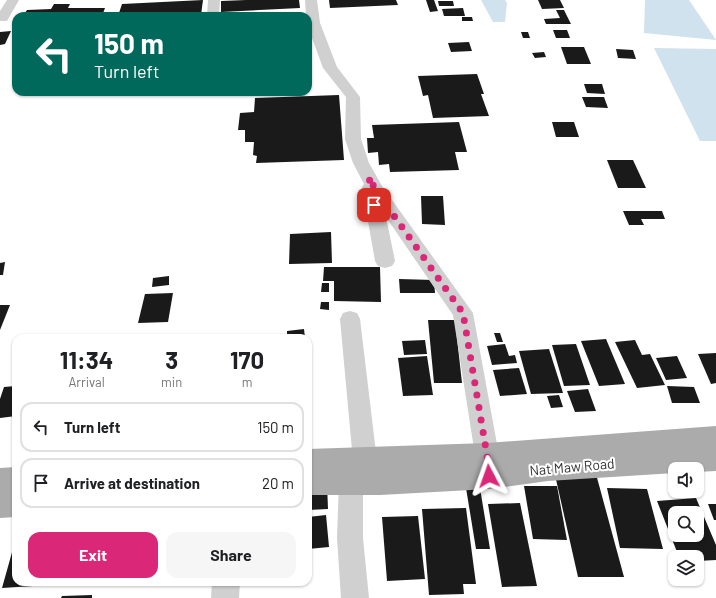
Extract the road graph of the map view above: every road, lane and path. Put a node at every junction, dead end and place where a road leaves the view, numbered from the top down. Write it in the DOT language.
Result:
graph roads {
  1 [pos="13,0"];
  2 [pos="214,0"];
  3 [pos="311,0"];
  4 [pos="213,12"];
  5 [pos="2,18"];
  6 [pos="369,177"];
  7 [pos="385,261"];
  8 [pos="350,319"];
  9 [pos="716,438"];
  10 [pos="716,458"];
  11 [pos="312,463"];
  12 [pos="488,465"];
  13 [pos="358,471"];
  14 [pos="12,480"];
  15 [pos="0,481"];
  16 [pos="312,481"];
  17 [pos="12,503"];
  18 [pos="0,504"];
  19 [pos="226,586"];
  20 [pos="225,598"];
  21 [pos="355,598"];
  1 -- 5 [label="street"];
  2 -- 4 [label="street"];
  3 -- 6 [label="street"];
  6 -- 7 [label="street"];
  6 -- 12 [label="street"];
  8 -- 13 [label="street"];
  9 -- 12 [label="main road, Nat Maw Road"];
  10 -- 12 [label="main road, Nat Maw Road"];
  11 -- 13 [label="main road, Nat Maw Road"];
  12 -- 13 [label="main road, Nat Maw Road"];
  13 -- 16 [label="main road, Nat Maw Road"];
  13 -- 21 [label="street"];
  14 -- 15 [label="main road"];
  17 -- 18 [label="main road"];
  19 -- 20 [label="street"];
}
